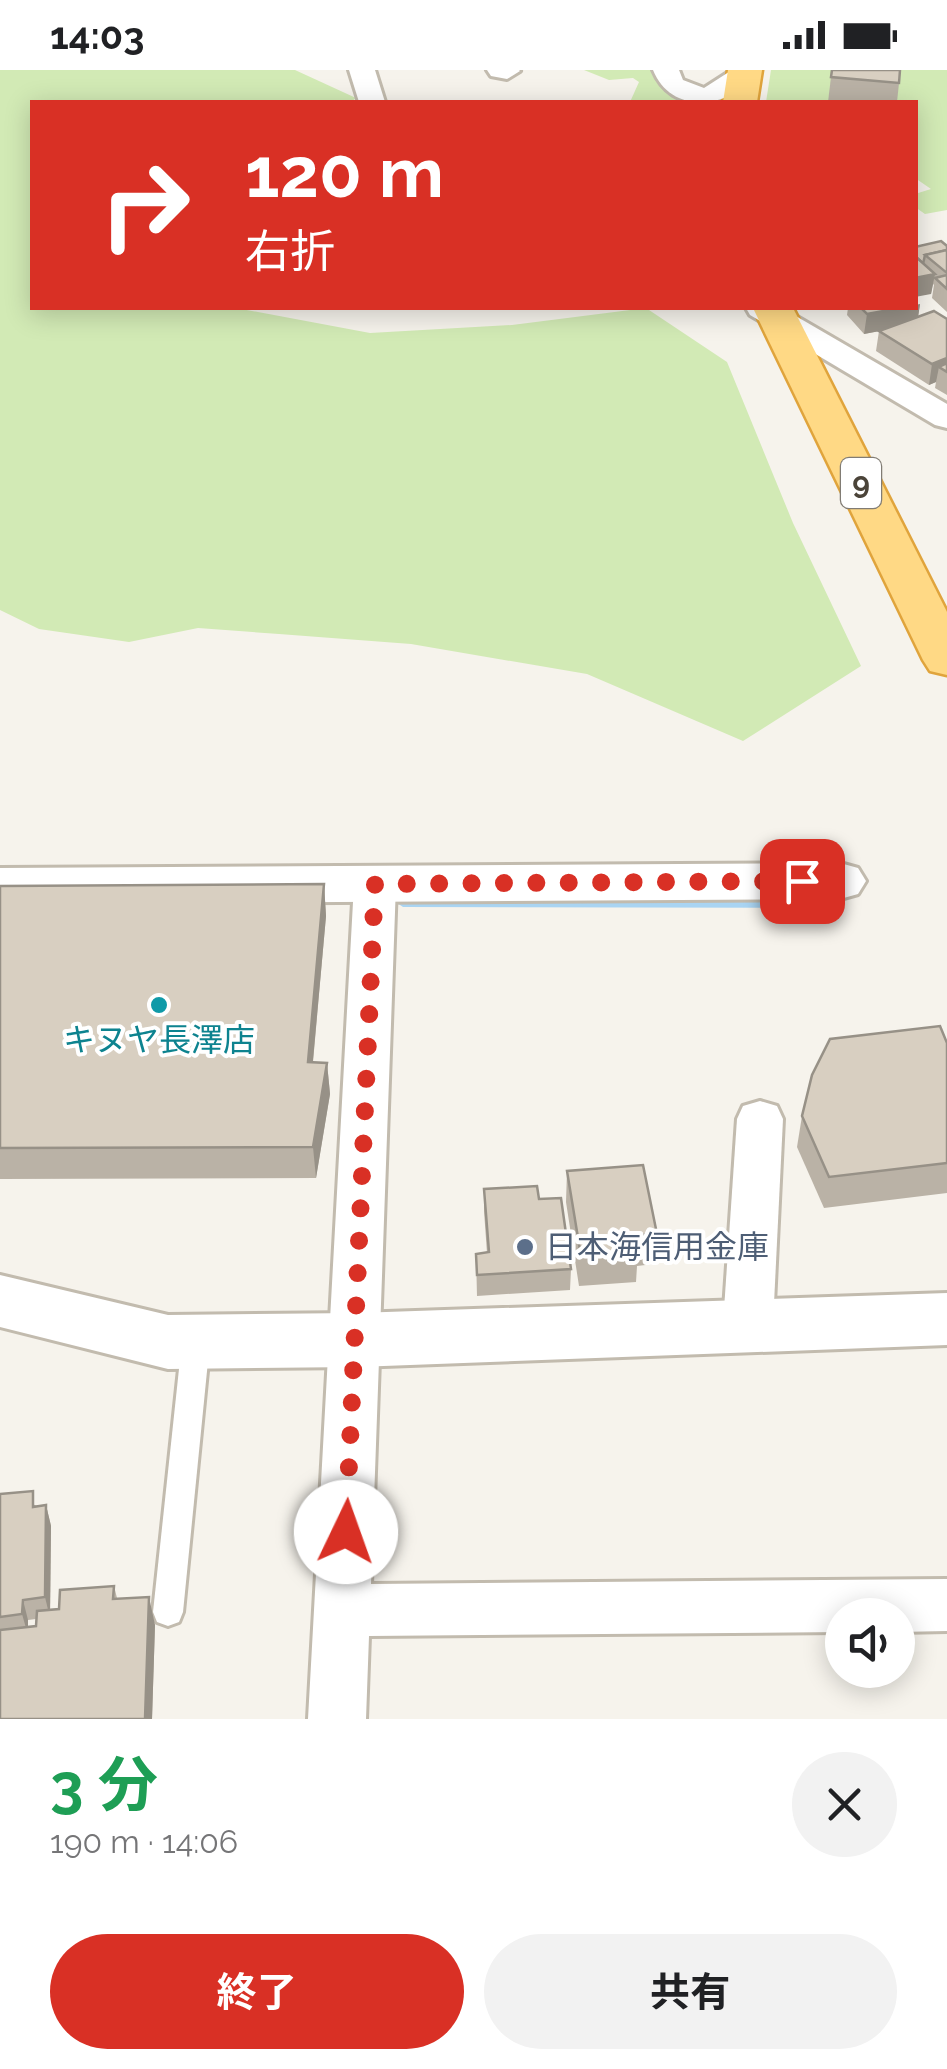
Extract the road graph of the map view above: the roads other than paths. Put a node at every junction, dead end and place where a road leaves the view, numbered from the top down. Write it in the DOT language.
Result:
graph roads {
  1 [pos="362,70"];
  2 [pos="666,70"];
  3 [pos="743,82"];
  4 [pos="371,100"];
  5 [pos="702,100"];
  6 [pos="771,311"];
  7 [pos="879,344"];
  8 [pos="845,357"];
  9 [pos="947,418"];
  10 [pos="947,660"];
  11 [pos="840,881"];
  12 [pos="375,884"];
  13 [pos="0,886"];
  14 [pos="760,1119"];
  15 [pos="0,1301"];
  16 [pos="947,1319"];
  17 [pos="748,1324"];
  18 [pos="357,1340"];
  19 [pos="196,1342"];
  20 [pos="947,1606"];
  21 [pos="342,1610"];
  22 [pos="168,1612"];
  23 [pos="337,1719"];
  1 -- 4 [label="street"];
  2 -- 5 [label="street"];
  3 -- 5 [label="street"];
  6 -- 8 [label="street"];
  6 -- 10 [label="highway, 9"];
  7 -- 8 [label="street"];
  8 -- 9 [label="street"];
  11 -- 12 [label="street"];
  12 -- 13 [label="street"];
  12 -- 18 [label="street"];
  14 -- 17 [label="street"];
  15 -- 19 [label="street"];
  16 -- 17 [label="street"];
  17 -- 18 [label="street"];
  18 -- 19 [label="street"];
  18 -- 21 [label="street"];
  19 -- 22 [label="lane"];
  20 -- 21 [label="street"];
  21 -- 23 [label="street"];
}
